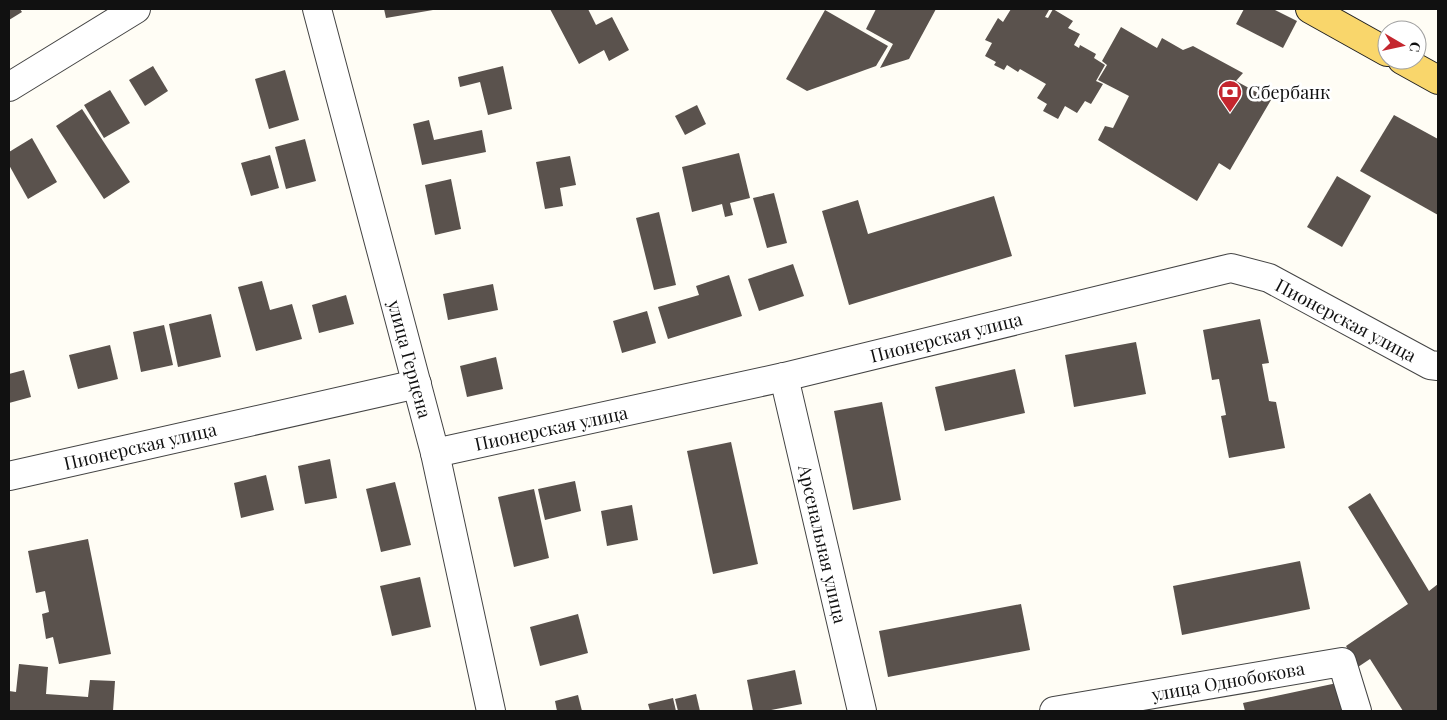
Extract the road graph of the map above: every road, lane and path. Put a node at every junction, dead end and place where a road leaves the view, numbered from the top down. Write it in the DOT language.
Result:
graph roads {
  1 [pos="136,9"];
  2 [pos="317,9"];
  3 [pos="1310,9"];
  4 [pos="1377,46"];
  5 [pos="1420,70"];
  6 [pos="1438,80"];
  7 [pos="9,87"];
  8 [pos="1438,366"];
  9 [pos="784,377"];
  10 [pos="417,384"];
  11 [pos="435,453"];
  12 [pos="9,476"];
  13 [pos="491,711"];
  14 [pos="862,711"];
  15 [pos="1054,711"];
  16 [pos="1357,711"];
  1 -- 7 [label="street"];
  2 -- 10 [label="street, улица Герцена"];
  3 -- 4 [label="main road"];
  5 -- 6 [label="main road"];
  8 -- 9 [label="street, Пионерская улица"];
  9 -- 11 [label="street, Пионерская улица"];
  9 -- 14 [label="street, Арсенальная улица"];
  10 -- 11 [label="street, улица Герцена"];
  10 -- 12 [label="street, Пионерская улица"];
  11 -- 13 [label="street, улица Герцена"];
  15 -- 16 [label="street, улица Однобокова"];
}
